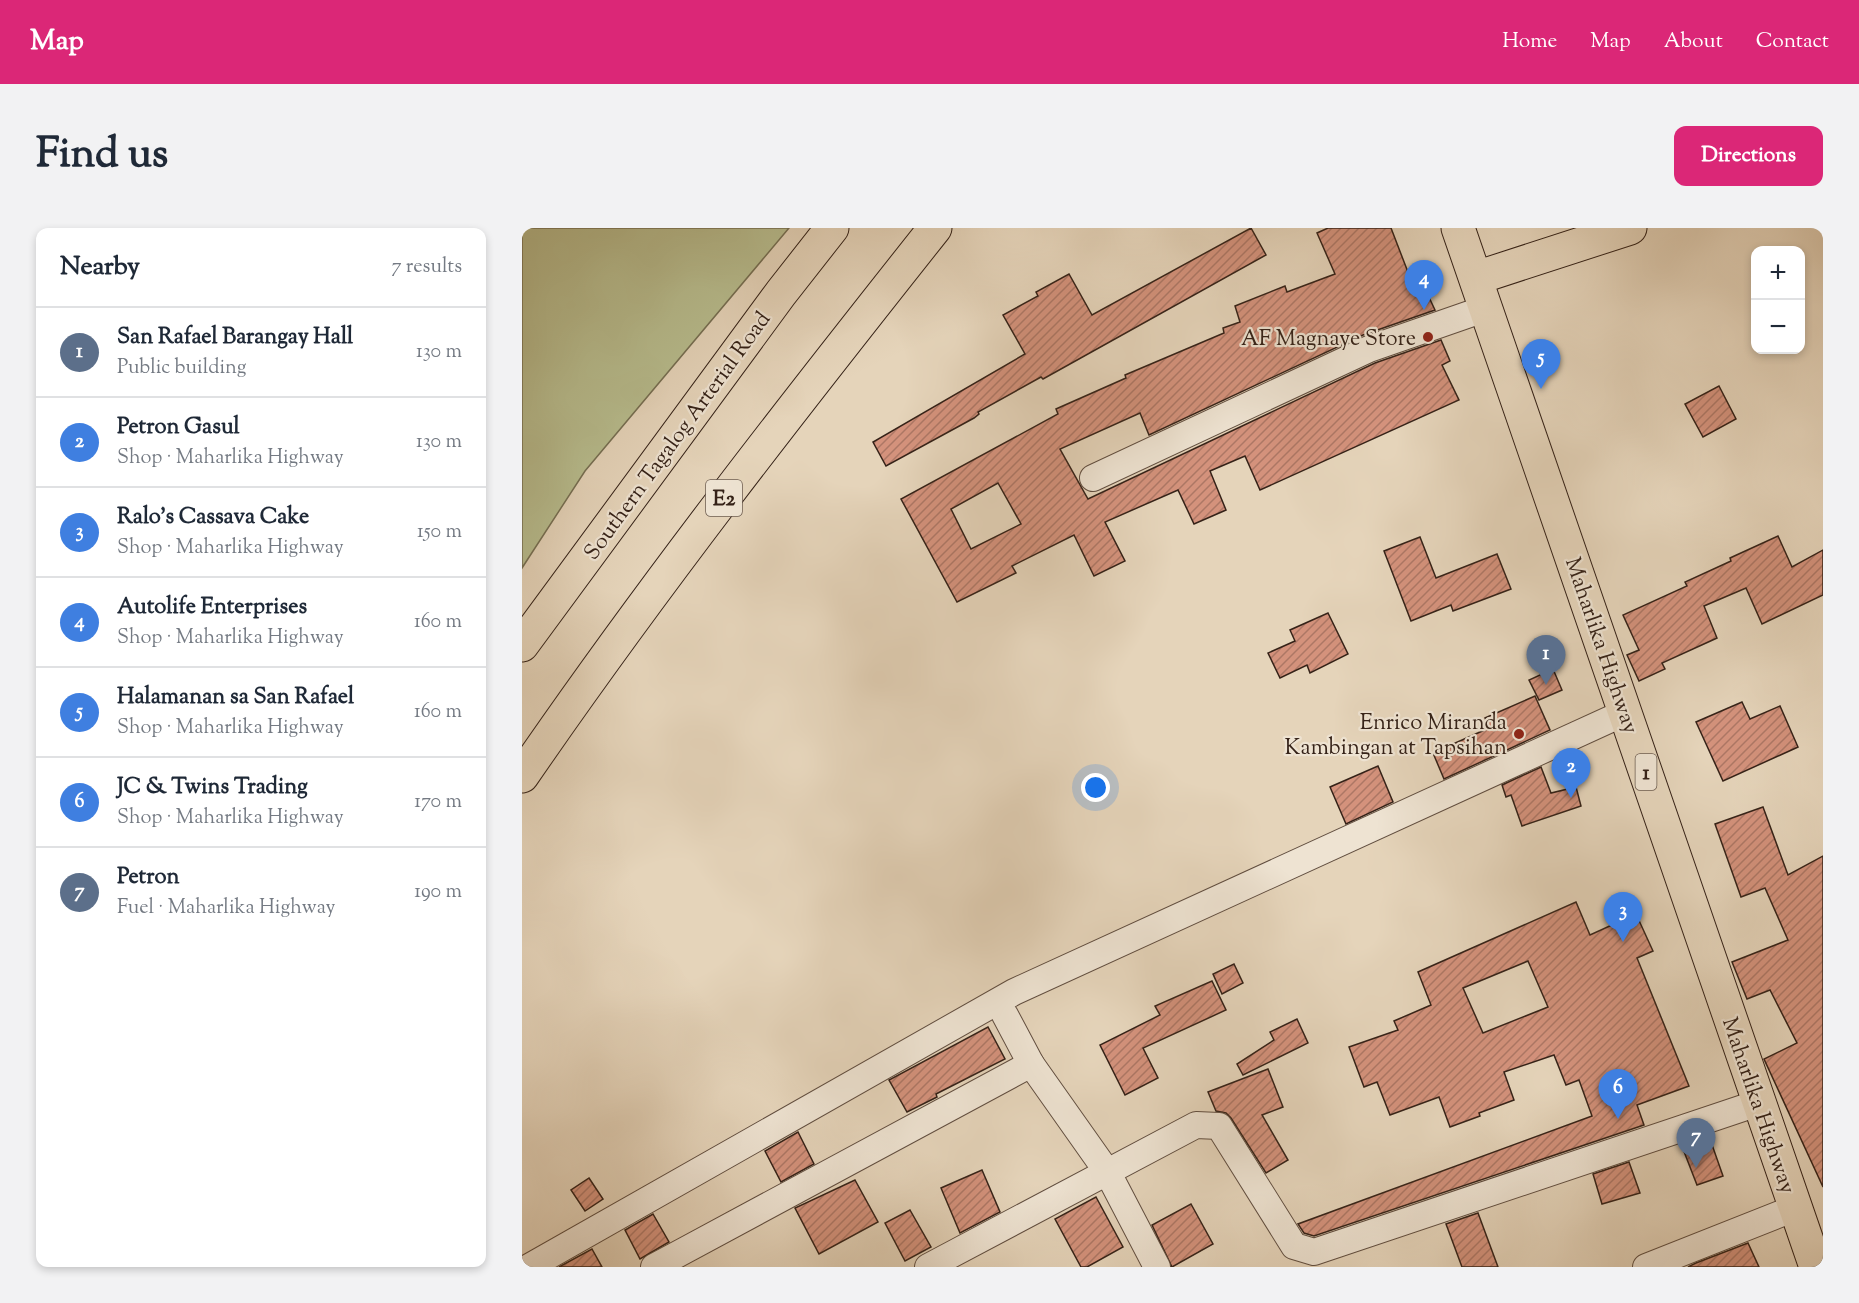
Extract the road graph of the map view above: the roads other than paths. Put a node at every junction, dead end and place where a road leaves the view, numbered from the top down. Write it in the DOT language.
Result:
graph roads {
  1 [pos="832,228"];
  2 [pos="935,228"];
  3 [pos="1458,228"];
  4 [pos="1630,228"];
  5 [pos="1476,278"];
  6 [pos="1487,308"];
  7 [pos="1093,478"];
  8 [pos="522,645"];
  9 [pos="1626,712"];
  10 [pos="522,776"];
  11 [pos="1005,1015"];
  12 [pos="1031,1064"];
  13 [pos="1758,1103"];
  14 [pos="1108,1173"];
  15 [pos="1795,1208"];
  16 [pos="529,1267"];
  17 [pos="654,1267"];
  18 [pos="928,1267"];
  19 [pos="1157,1267"];
  20 [pos="1646,1267"];
  21 [pos="1816,1267"];
  1 -- 8 [label="highway, Southern Tagalog Arterial Road"];
  2 -- 10 [label="highway, E2"];
  3 -- 5 [label="highway, Maharlika Highway / 1"];
  4 -- 5 [label="highway"];
  5 -- 6 [label="highway, Maharlika Highway / 1"];
  6 -- 7 [label="street"];
  6 -- 9 [label="highway, Maharlika Highway / 1"];
  9 -- 13 [label="highway, Maharlika Highway / 1"];
  9 -- 16 [label="street"];
  11 -- 12 [label="street"];
  12 -- 14 [label="street"];
  12 -- 17 [label="street"];
  13 -- 14 [label="street"];
  13 -- 15 [label="highway, Maharlika Highway / 1"];
  14 -- 18 [label="street"];
  14 -- 19 [label="street"];
  15 -- 20 [label="street"];
  15 -- 21 [label="highway, Maharlika Highway / 1"];
}
